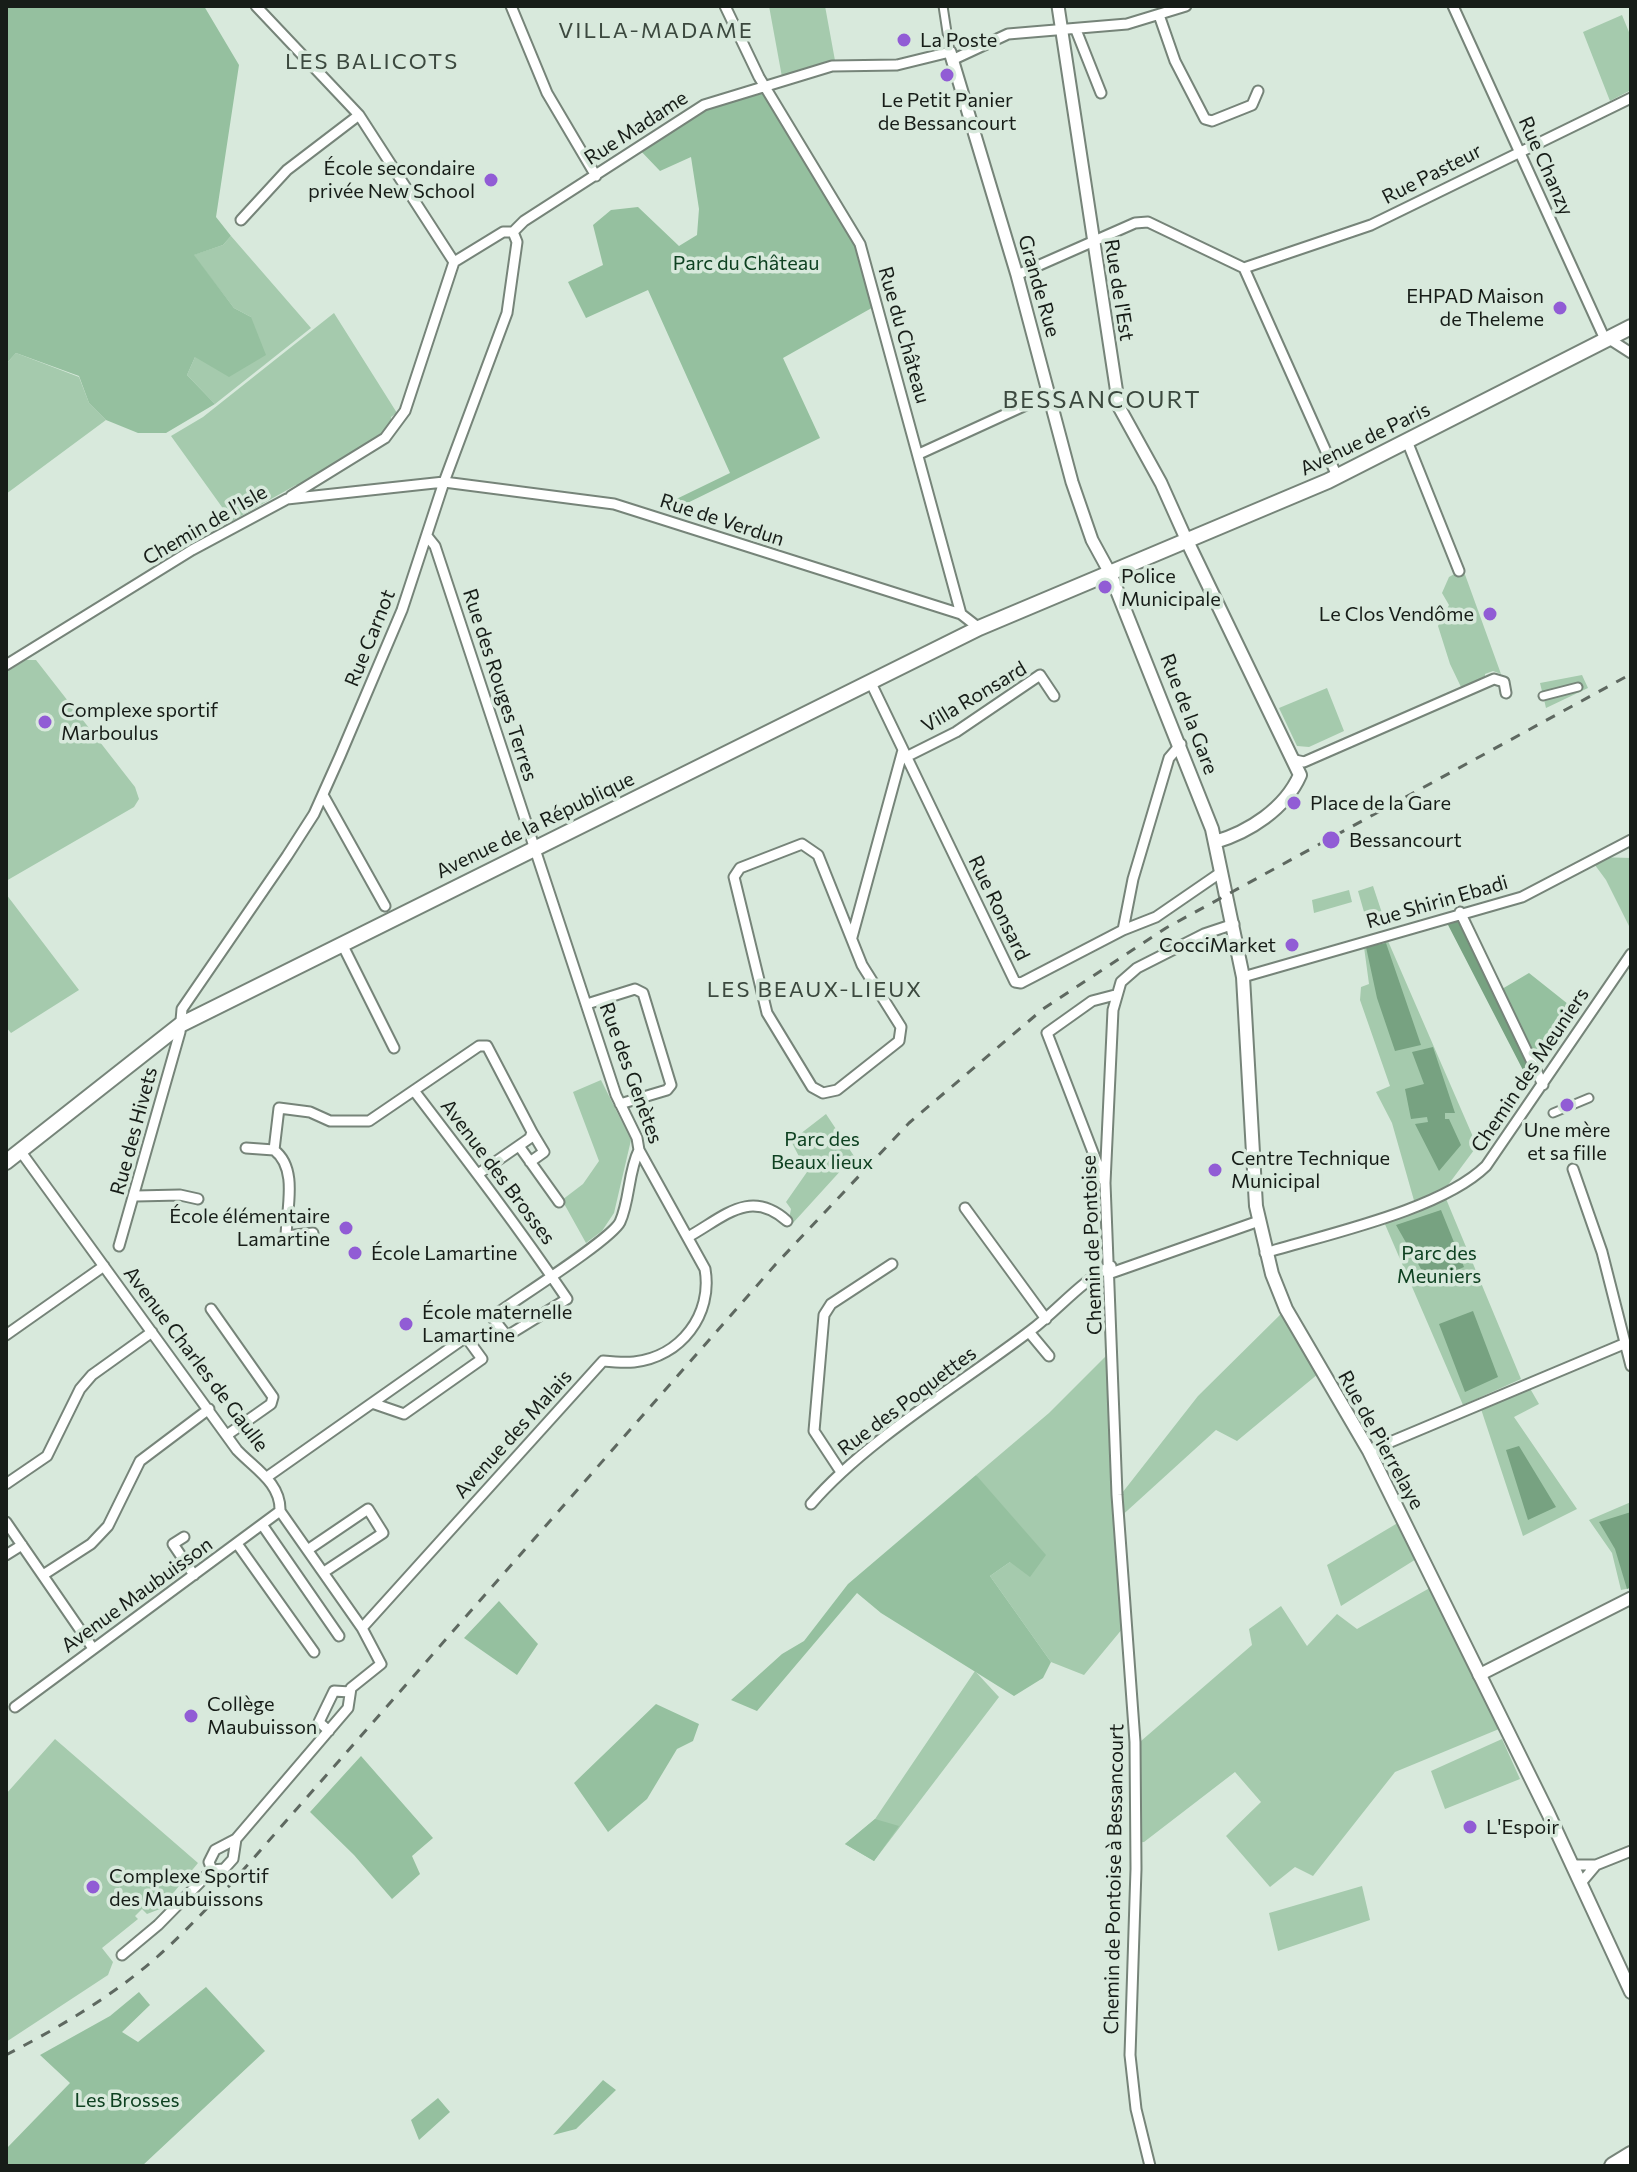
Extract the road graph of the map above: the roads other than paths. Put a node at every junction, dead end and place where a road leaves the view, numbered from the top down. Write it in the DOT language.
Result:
graph roads {
  1 [pos="256,6"];
  2 [pos="511,6"];
  3 [pos="725,6"];
  4 [pos="943,6"];
  5 [pos="1058,6"];
  6 [pos="1186,6"];
  7 [pos="1453,6"];
  8 [pos="1159,15"];
  9 [pos="1070,30"];
  10 [pos="953,56"];
  11 [pos="765,84"];
  12 [pos="1258,91"];
  13 [pos="1101,93"];
  14 [pos="1631,98"];
  15 [pos="359,115"];
  16 [pos="1519,149"];
  17 [pos="596,176"];
  18 [pos="241,220"];
  19 [pos="513,232"];
  20 [pos="1097,240"];
  21 [pos="454,262"];
  22 [pos="1244,268"];
  23 [pos="1017,275"];
  24 [pos="1631,327"];
  25 [pos="1609,339"];
  26 [pos="1631,353"];
  27 [pos="1050,394"];
  28 [pos="1410,448"];
  29 [pos="919,454"];
  30 [pos="1337,476"];
  31 [pos="444,482"];
  32 [pos="287,499"];
  33 [pos="427,536"];
  34 [pos="1187,541"];
  35 [pos="1459,571"];
  36 [pos="1110,573"];
  37 [pos="961,614"];
  38 [pos="979,628"];
  39 [pos="6,665"];
  40 [pos="870,681"];
  41 [pos="1578,687"];
  42 [pos="1506,693"];
  43 [pos="1054,696"];
  44 [pos="1543,696"];
  45 [pos="1181,744"];
  46 [pos="905,754"];
  47 [pos="1295,760"];
  48 [pos="323,795"];
  49 [pos="1631,840"];
  50 [pos="1215,842"];
  51 [pos="535,847"];
  52 [pos="1220,873"];
  53 [pos="385,906"];
  54 [pos="1460,912"];
  55 [pos="1234,924"];
  56 [pos="1123,930"];
  57 [pos="852,937"];
  58 [pos="342,944"];
  59 [pos="1631,954"];
  60 [pos="1243,977"];
  61 [pos="1115,995"];
  62 [pos="188,1000"];
  63 [pos="587,1004"];
  64 [pos="195,1017"];
  65 [pos="180,1025"];
  66 [pos="394,1048"];
  67 [pos="1543,1085"];
  68 [pos="415,1092"];
  69 [pos="1589,1098"];
  70 [pos="620,1104"];
  71 [pos="1553,1113"];
  72 [pos="532,1132"];
  73 [pos="519,1146"];
  74 [pos="246,1148"];
  75 [pos="274,1150"];
  76 [pos="639,1150"];
  77 [pos="21,1152"];
  78 [pos="6,1162"];
  79 [pos="530,1162"];
  80 [pos="1573,1169"];
  81 [pos="478,1174"];
  82 [pos="1105,1183"];
  83 [pos="136,1196"];
  84 [pos="198,1199"];
  85 [pos="559,1202"];
  86 [pos="965,1208"];
  87 [pos="787,1221"];
  88 [pos="1259,1221"];
  89 [pos="313,1233"];
  90 [pos="688,1237"];
  91 [pos="119,1246"];
  92 [pos="1265,1253"];
  93 [pos="892,1264"];
  94 [pos="104,1266"];
  95 [pos="1111,1270"];
  96 [pos="551,1275"];
  97 [pos="705,1302"];
  98 [pos="211,1309"];
  99 [pos="1046,1319"];
  100 [pos="152,1332"];
  101 [pos="1029,1332"];
  102 [pos="6,1335"];
  103 [pos="1628,1350"];
  104 [pos="1049,1356"];
  105 [pos="1631,1366"];
  106 [pos="372,1403"];
  107 [pos="209,1409"];
  108 [pos="227,1435"];
  109 [pos="1369,1451"];
  110 [pos="841,1472"];
  111 [pos="267,1477"];
  112 [pos="6,1484"];
  113 [pos="1117,1495"];
  114 [pos="811,1504"];
  115 [pos="280,1511"];
  116 [pos="6,1522"];
  117 [pos="263,1526"];
  118 [pos="184,1537"];
  119 [pos="22,1545"];
  120 [pos="238,1545"];
  121 [pos="309,1549"];
  122 [pos="6,1555"];
  123 [pos="324,1572"];
  124 [pos="43,1575"];
  125 [pos="194,1575"];
  126 [pos="1631,1598"];
  127 [pos="362,1628"];
  128 [pos="339,1636"];
  129 [pos="92,1647"];
  130 [pos="314,1652"];
  131 [pos="1479,1675"];
  132 [pos="350,1692"];
  133 [pos="15,1707"];
  134 [pos="329,1731"];
  135 [pos="236,1839"];
  136 [pos="1631,1851"];
  137 [pos="1572,1865"];
  138 [pos="1596,1865"];
  139 [pos="212,1870"];
  140 [pos="1580,1884"];
  141 [pos="122,1955"];
  142 [pos="1631,1992"];
  143 [pos="1631,2155"];
  144 [pos="1150,2166"];
  145 [pos="1613,2166"];
  1 -- 15 [label="street"];
  2 -- 17 [label="street"];
  3 -- 11 [label="street, Rue du Château"];
  4 -- 10 [label="street, Grande Rue"];
  5 -- 9 [label="street, Rue de l'Est"];
  6 -- 8 [label="street"];
  7 -- 16 [label="street, Rue Chanzy"];
  8 -- 9 [label="street"];
  8 -- 12 [label="street"];
  9 -- 10 [label="street, Rue Madame"];
  9 -- 13 [label="street"];
  9 -- 20 [label="street, Rue de l'Est"];
  10 -- 11 [label="street, Rue Madame"];
  10 -- 23 [label="street, Grande Rue"];
  11 -- 17 [label="street, Rue Madame"];
  11 -- 29 [label="street, Rue du Château"];
  14 -- 16 [label="street, Rue Pasteur"];
  15 -- 18 [label="street"];
  15 -- 21 [label="street"];
  16 -- 22 [label="street, Rue Pasteur"];
  16 -- 25 [label="street, Rue Chanzy"];
  17 -- 19 [label="street, Rue Madame"];
  19 -- 21 [label="street, Rue Madame"];
  19 -- 31 [label="street, Rue Carnot"];
  20 -- 22 [label="street"];
  20 -- 23 [label="street"];
  20 -- 34 [label="street, Rue de l'Est"];
  21 -- 32 [label="street"];
  22 -- 30 [label="street"];
  23 -- 27 [label="street, Grande Rue"];
  24 -- 25 [label="main road, Avenue de Paris"];
  25 -- 26 [label="street"];
  25 -- 28 [label="main road, Avenue de Paris"];
  27 -- 29 [label="street"];
  27 -- 36 [label="street, Grande Rue"];
  28 -- 30 [label="main road, Avenue de Paris"];
  28 -- 35 [label="street"];
  29 -- 37 [label="street, Rue du Château"];
  30 -- 34 [label="main road, Avenue de Paris"];
  31 -- 32 [label="street, Chemin de l’Isle"];
  31 -- 33 [label="street, Rue Carnot"];
  31 -- 37 [label="street, Rue de Verdun"];
  32 -- 39 [label="street, Chemin de l’Isle"];
  33 -- 48 [label="street, Rue Carnot"];
  33 -- 51 [label="street, Rue des Rouges Terres"];
  34 -- 36 [label="main road, Avenue de Paris"];
  34 -- 47 [label="main road"];
  36 -- 38 [label="main road, Avenue de la République"];
  36 -- 45 [label="main road, Rue de la Gare"];
  37 -- 38 [label="street, Rue de Verdun"];
  38 -- 40 [label="main road, Avenue de la République"];
  40 -- 46 [label="street, Rue Ronsard"];
  40 -- 51 [label="main road, Avenue de la République"];
  41 -- 44 [label="street"];
  42 -- 47 [label="street"];
  43 -- 46 [label="street, Villa Ronsard"];
  45 -- 50 [label="main road, Rue de la Gare"];
  45 -- 56 [label="street"];
  46 -- 56 [label="street, Rue Ronsard"];
  46 -- 57 [label="street"];
  47 -- 50 [label="main road"];
  48 -- 53 [label="street"];
  48 -- 62 [label="street, Rue Carnot"];
  49 -- 54 [label="street, Rue Shirin Ebadi"];
  50 -- 52 [label="main road, Rue de la Gare"];
  51 -- 58 [label="main road, Avenue de la République"];
  51 -- 63 [label="street, Rue des Genètes"];
  52 -- 55 [label="main road, Rue de Pierrelaye"];
  52 -- 56 [label="street, Rue Ronsard"];
  54 -- 60 [label="street, Rue Shirin Ebadi"];
  54 -- 67 [label="street"];
  55 -- 60 [label="main road, Rue de Pierrelaye"];
  55 -- 61 [label="street"];
  57 -- 57 [label="street"];
  58 -- 64 [label="main road, Avenue de la République"];
  58 -- 66 [label="street"];
  59 -- 67 [label="street, Chemin des Meuniers"];
  60 -- 88 [label="main road, Rue de Pierrelaye"];
  61 -- 82 [label="street, Chemin de Pontoise"];
  61 -- 82 [label="street"];
  62 -- 64 [label="street"];
  62 -- 65 [label="street, Rue Carnot"];
  63 -- 70 [label="street, Rue des Genètes"];
  63 -- 70 [label="street"];
  64 -- 65 [label="main road, Avenue de la République"];
  65 -- 77 [label="main road, Avenue de la République"];
  65 -- 83 [label="street, Rue des Hivets"];
  67 -- 92 [label="street, Chemin des Meuniers"];
  68 -- 72 [label="street"];
  68 -- 75 [label="street"];
  68 -- 81 [label="street, Avenue des Brosses"];
  69 -- 71 [label="street"];
  70 -- 76 [label="street, Rue des Genètes"];
  72 -- 73 [label="street"];
  72 -- 79 [label="street"];
  73 -- 79 [label="street"];
  73 -- 81 [label="street"];
  74 -- 75 [label="street"];
  75 -- 89 [label="street"];
  76 -- 90 [label="street, Rue des Genètes"];
  76 -- 96 [label="street, Avenue des Brosses"];
  77 -- 78 [label="main road, Avenue de la République"];
  77 -- 94 [label="street, Avenue Charles de Gaulle"];
  79 -- 85 [label="street"];
  80 -- 103 [label="street"];
  81 -- 96 [label="street, Avenue des Brosses"];
  82 -- 95 [label="street, Chemin de Pontoise"];
  83 -- 84 [label="street"];
  83 -- 91 [label="street, Rue des Hivets"];
  86 -- 99 [label="street"];
  87 -- 90 [label="street"];
  88 -- 92 [label="main road, Rue de Pierrelaye"];
  88 -- 95 [label="street, Rue des Poquettes"];
  90 -- 97 [label="street, Rue des Genètes"];
  92 -- 109 [label="main road, Rue de Pierrelaye"];
  93 -- 110 [label="street"];
  94 -- 100 [label="street, Avenue Charles de Gaulle"];
  94 -- 102 [label="street"];
  95 -- 99 [label="street, Rue des Poquettes"];
  95 -- 113 [label="street, Chemin de Pontoise"];
  96 -- 96 [label="street, Avenue des Brosses"];
  97 -- 127 [label="street, Avenue des Malais"];
  98 -- 108 [label="street"];
  99 -- 101 [label="street, Rue des Poquettes"];
  100 -- 107 [label="street, Avenue Charles de Gaulle"];
  100 -- 112 [label="street"];
  101 -- 104 [label="street"];
  101 -- 110 [label="street, Rue des Poquettes"];
  103 -- 105 [label="street"];
  103 -- 109 [label="street"];
  106 -- 106 [label="street"];
  106 -- 111 [label="street"];
  107 -- 108 [label="street, Avenue Charles de Gaulle"];
  107 -- 124 [label="street"];
  108 -- 111 [label="street, Avenue Charles de Gaulle"];
  109 -- 131 [label="main road, Rue de Pierrelaye"];
  110 -- 114 [label="street, Rue des Poquettes"];
  111 -- 115 [label="street, Avenue Charles de Gaulle"];
  113 -- 144 [label="street, Chemin de Pontoise à Bessancourt"];
  115 -- 117 [label="street, Avenue Maubuisson"];
  115 -- 121 [label="street, Avenue Charles de Gaulle"];
  116 -- 119 [label="street"];
  117 -- 120 [label="street, Avenue Maubuisson"];
  117 -- 128 [label="street"];
  118 -- 125 [label="street"];
  119 -- 122 [label="street"];
  119 -- 124 [label="street"];
  120 -- 125 [label="street, Avenue Maubuisson"];
  120 -- 130 [label="street"];
  121 -- 123 [label="street, Avenue Charles de Gaulle"];
  121 -- 123 [label="street"];
  123 -- 127 [label="street, Avenue Charles de Gaulle"];
  124 -- 129 [label="street"];
  125 -- 129 [label="street, Avenue Maubuisson"];
  126 -- 131 [label="street"];
  127 -- 132 [label="street, Avenue Charles de Gaulle"];
  129 -- 133 [label="street, Avenue Maubuisson"];
  131 -- 137 [label="main road, Rue de Pierrelaye"];
  132 -- 134 [label="street"];
  132 -- 134 [label="street"];
  134 -- 135 [label="street"];
  135 -- 139 [label="street"];
  135 -- 139 [label="street"];
  136 -- 138 [label="street"];
  137 -- 138 [label="street"];
  137 -- 140 [label="main road, Rue de Pierrelaye"];
  138 -- 140 [label="street"];
  139 -- 141 [label="street"];
  140 -- 142 [label="main road, Rue de Pierrelaye"];
  143 -- 145 [label="highway"];
}
